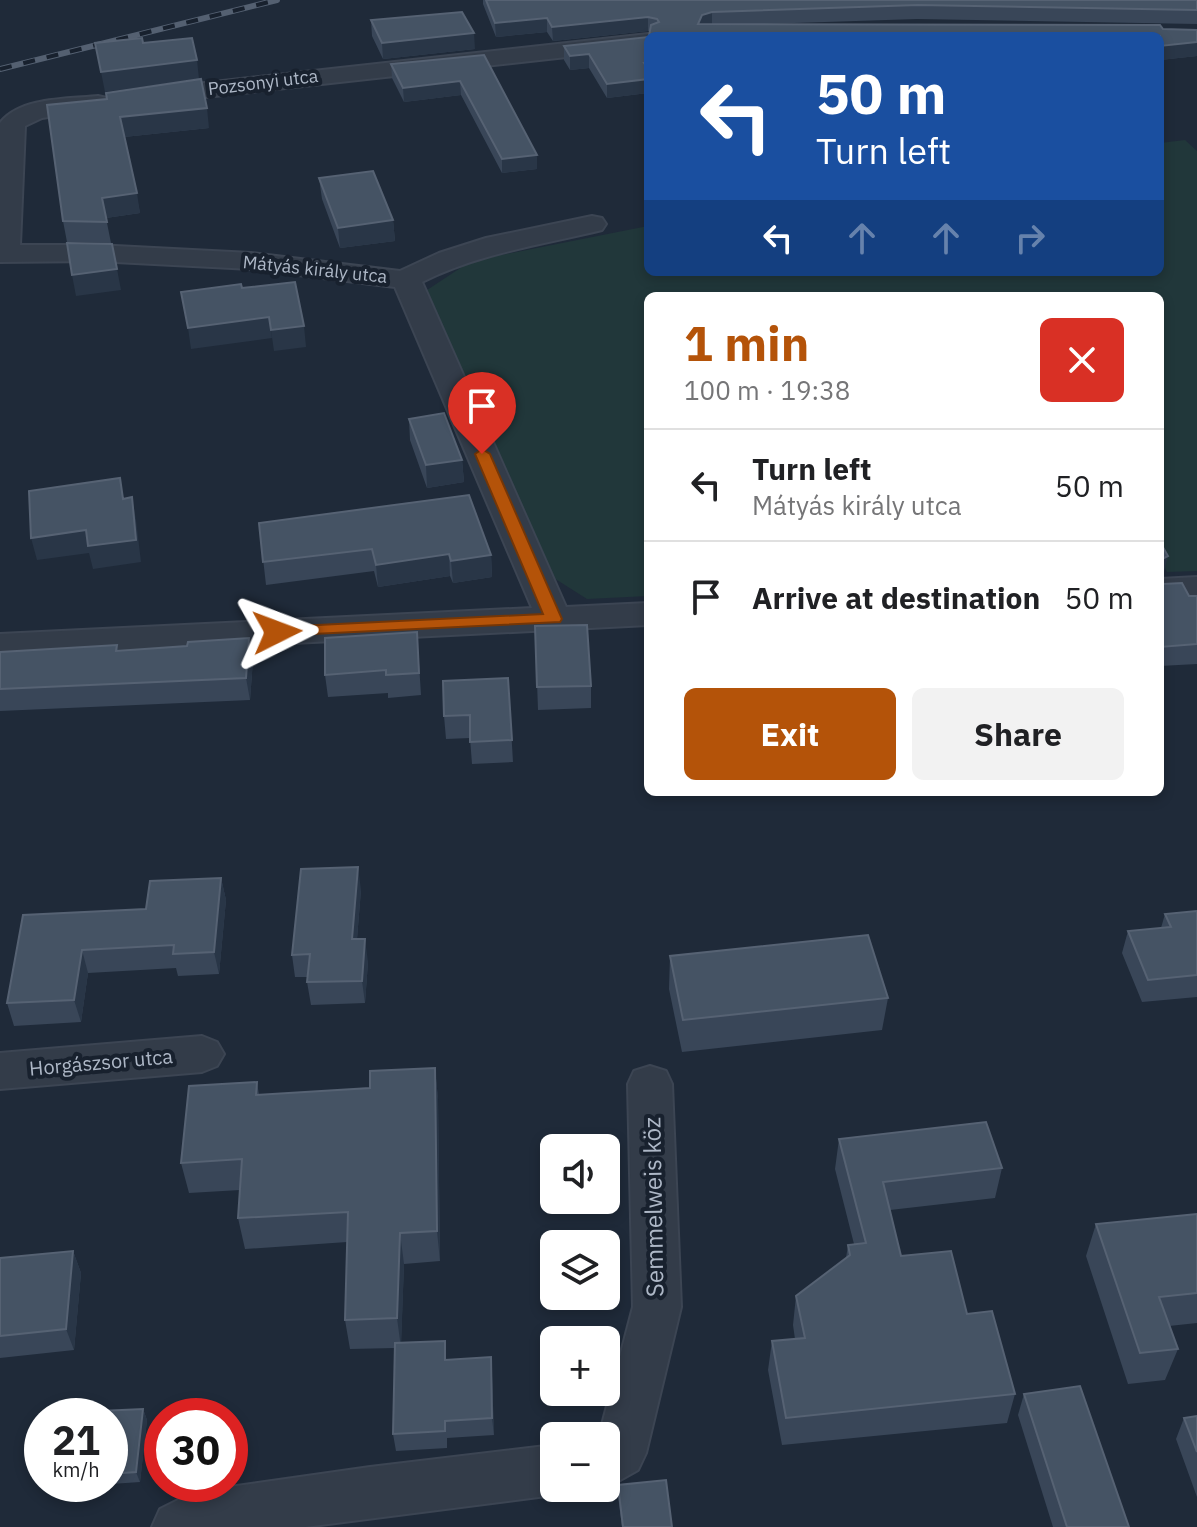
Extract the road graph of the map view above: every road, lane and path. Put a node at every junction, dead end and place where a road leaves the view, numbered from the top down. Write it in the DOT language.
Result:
graph roads {
  1 [pos="644,41"];
  2 [pos="592,224"];
  3 [pos="3,254"];
  4 [pos="404,280"];
  5 [pos="1197,588"];
  6 [pos="1164,590"];
  7 [pos="644,614"];
  8 [pos="554,619"];
  9 [pos="0,646"];
  10 [pos="202,1054"];
  11 [pos="0,1071"];
  12 [pos="650,1084"];
  13 [pos="620,1453"];
  14 [pos="540,1472"];
  15 [pos="179,1527"];
  1 -- 3 [label="street, Pozsonyi utca"];
  2 -- 4 [label="street"];
  3 -- 4 [label="street, Mátyás király utca"];
  4 -- 8 [label="street, Mátyás király utca"];
  5 -- 6 [label="street"];
  7 -- 8 [label="street"];
  8 -- 9 [label="street"];
  10 -- 11 [label="street, Horgászsor utca"];
  12 -- 13 [label="street, Semmelweis köz"];
  14 -- 15 [label="street"];
}
